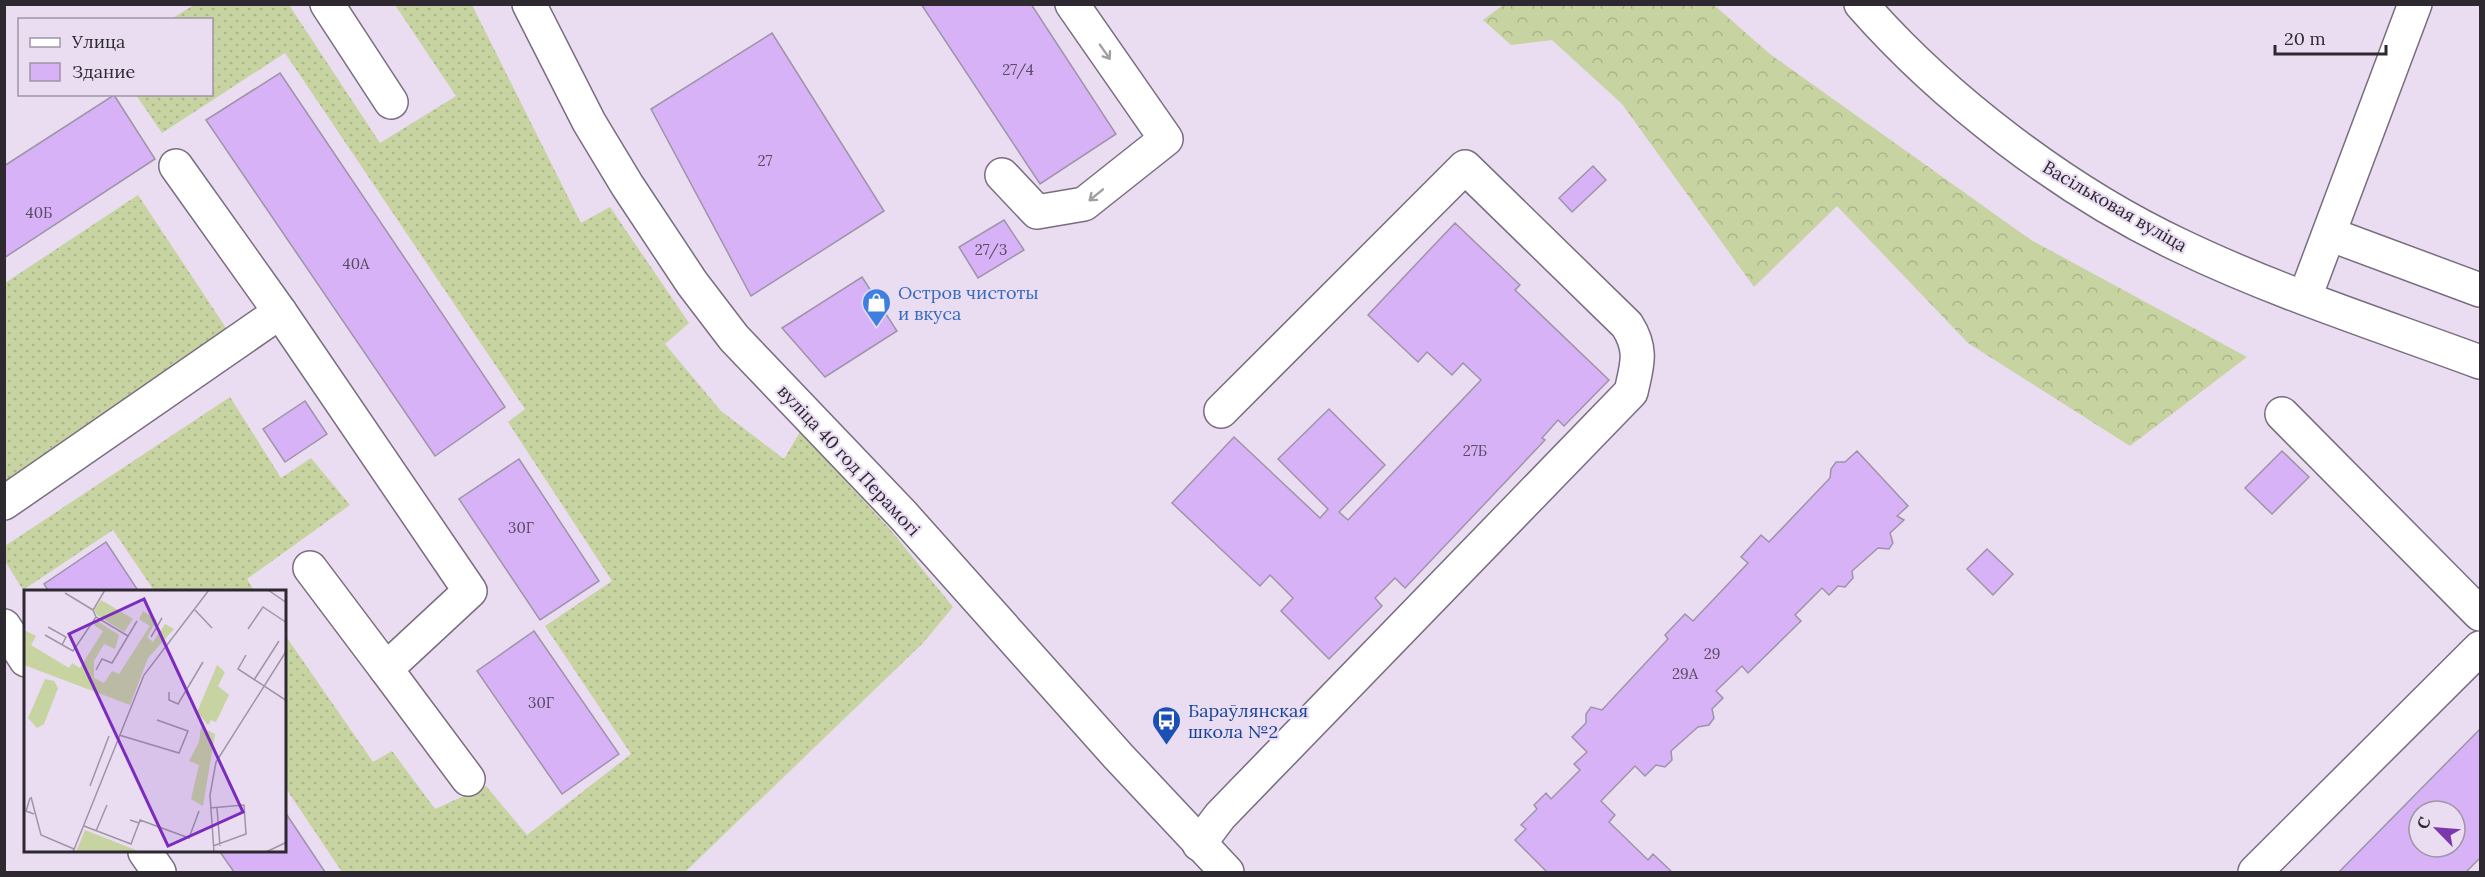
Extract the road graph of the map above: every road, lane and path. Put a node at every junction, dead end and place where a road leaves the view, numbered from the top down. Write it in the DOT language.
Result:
graph roads {
  1 [pos="327,4"];
  2 [pos="529,4"];
  3 [pos="1072,4"];
  4 [pos="1861,4"];
  5 [pos="2415,4"];
  6 [pos="391,102"];
  7 [pos="176,166"];
  8 [pos="1002,175"];
  9 [pos="2329,234"];
  10 [pos="2481,290"];
  11 [pos="2305,297"];
  12 [pos="280,312"];
  13 [pos="2481,362"];
  14 [pos="1221,411"];
  15 [pos="2282,414"];
  16 [pos="4,503"];
  17 [pos="310,568"];
  18 [pos="2481,614"];
  19 [pos="4,626"];
  20 [pos="2481,648"];
  21 [pos="24,657"];
  22 [pos="386,669"];
  23 [pos="468,779"];
  24 [pos="1199,844"];
  25 [pos="146,853"];
  26 [pos="159,873"];
  27 [pos="1227,873"];
  28 [pos="2255,873"];
  1 -- 6 [label="street"];
  2 -- 24 [label="street, вуліца 40 год Перамогі"];
  3 -- 8 [label="street, one-way"];
  4 -- 11 [label="street, Васільковая вуліца"];
  5 -- 9 [label="street"];
  7 -- 12 [label="street"];
  9 -- 10 [label="street"];
  9 -- 11 [label="street"];
  11 -- 13 [label="street, Васільковая вуліца"];
  12 -- 16 [label="street"];
  12 -- 22 [label="street"];
  14 -- 24 [label="street"];
  15 -- 18 [label="street"];
  17 -- 22 [label="street"];
  19 -- 21 [label="street"];
  20 -- 28 [label="street"];
  22 -- 23 [label="street"];
  24 -- 27 [label="street, вуліца 40 год Перамогі"];
  25 -- 26 [label="street"];
}
